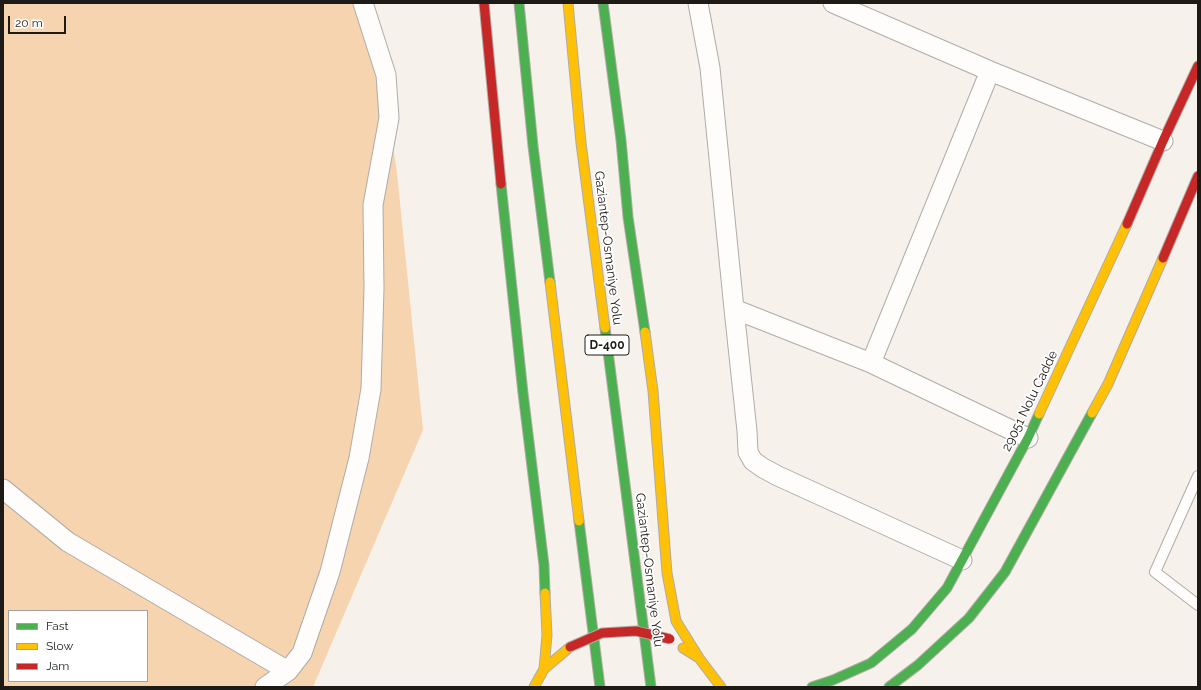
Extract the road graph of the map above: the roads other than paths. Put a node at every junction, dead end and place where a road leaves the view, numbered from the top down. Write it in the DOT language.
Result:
graph roads {
  1 [pos="363,3"];
  2 [pos="484,3"];
  3 [pos="519,3"];
  4 [pos="568,3"];
  5 [pos="603,3"];
  6 [pos="698,3"];
  7 [pos="833,3"];
  8 [pos="1198,66"];
  9 [pos="990,71"];
  10 [pos="1163,141"];
  11 [pos="1198,176"];
  12 [pos="734,310"];
  13 [pos="871,363"];
  14 [pos="1028,438"];
  15 [pos="1198,476"];
  16 [pos="3,489"];
  17 [pos="962,560"];
  18 [pos="1198,605"];
  19 [pos="699,658"];
  20 [pos="544,669"];
  21 [pos="288,671"];
  22 [pos="265,687"];
  23 [pos="534,687"];
  24 [pos="600,687"];
  25 [pos="651,687"];
  26 [pos="721,687"];
  27 [pos="812,687"];
  28 [pos="889,687"];
  1 -- 21 [label="street"];
  2 -- 20 [label="main road"];
  3 -- 24 [label="main road"];
  4 -- 25 [label="main road, Gaziantep-Osmaniye Yolu / D-400"];
  5 -- 19 [label="main road"];
  6 -- 12 [label="street"];
  7 -- 9 [label="street"];
  8 -- 10 [label="main road, 29051 Nolu Cadde"];
  9 -- 10 [label="street"];
  9 -- 13 [label="street"];
  10 -- 14 [label="main road, 29051 Nolu Cadde"];
  11 -- 28 [label="main road"];
  12 -- 13 [label="street"];
  12 -- 17 [label="street"];
  13 -- 14 [label="street"];
  14 -- 17 [label="main road, 29051 Nolu Cadde"];
  15 -- 18 [label="lane"];
  16 -- 21 [label="street"];
  17 -- 27 [label="main road, 29051 Nolu Cadde"];
  19 -- 20 [label="main road, bridge"];
  19 -- 26 [label="main road"];
  20 -- 23 [label="main road"];
  21 -- 22 [label="street"];
}
